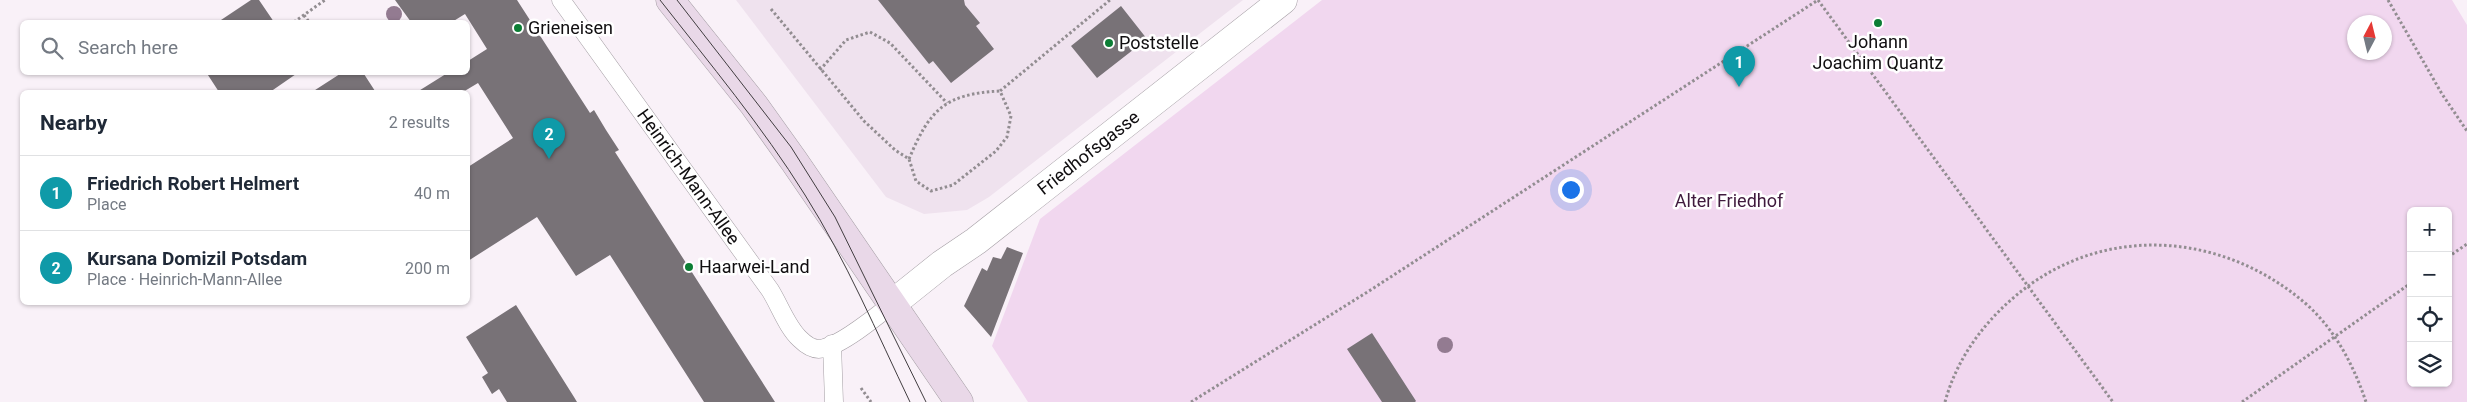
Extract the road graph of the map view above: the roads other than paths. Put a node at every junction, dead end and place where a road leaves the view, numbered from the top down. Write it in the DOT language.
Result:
graph roads {
  1 [pos="561,0"];
  2 [pos="670,0"];
  3 [pos="1283,0"];
  4 [pos="892,304"];
  5 [pos="832,344"];
  6 [pos="834,402"];
  7 [pos="959,402"];
  1 -- 5 [label="lane, Heinrich-Mann-Allee"];
  2 -- 4 [label="main road"];
  3 -- 4 [label="street, Friedhofsgasse"];
  4 -- 5 [label="lane, Heinrich-Mann-Allee"];
  4 -- 7 [label="main road"];
  5 -- 6 [label="lane"];
}
